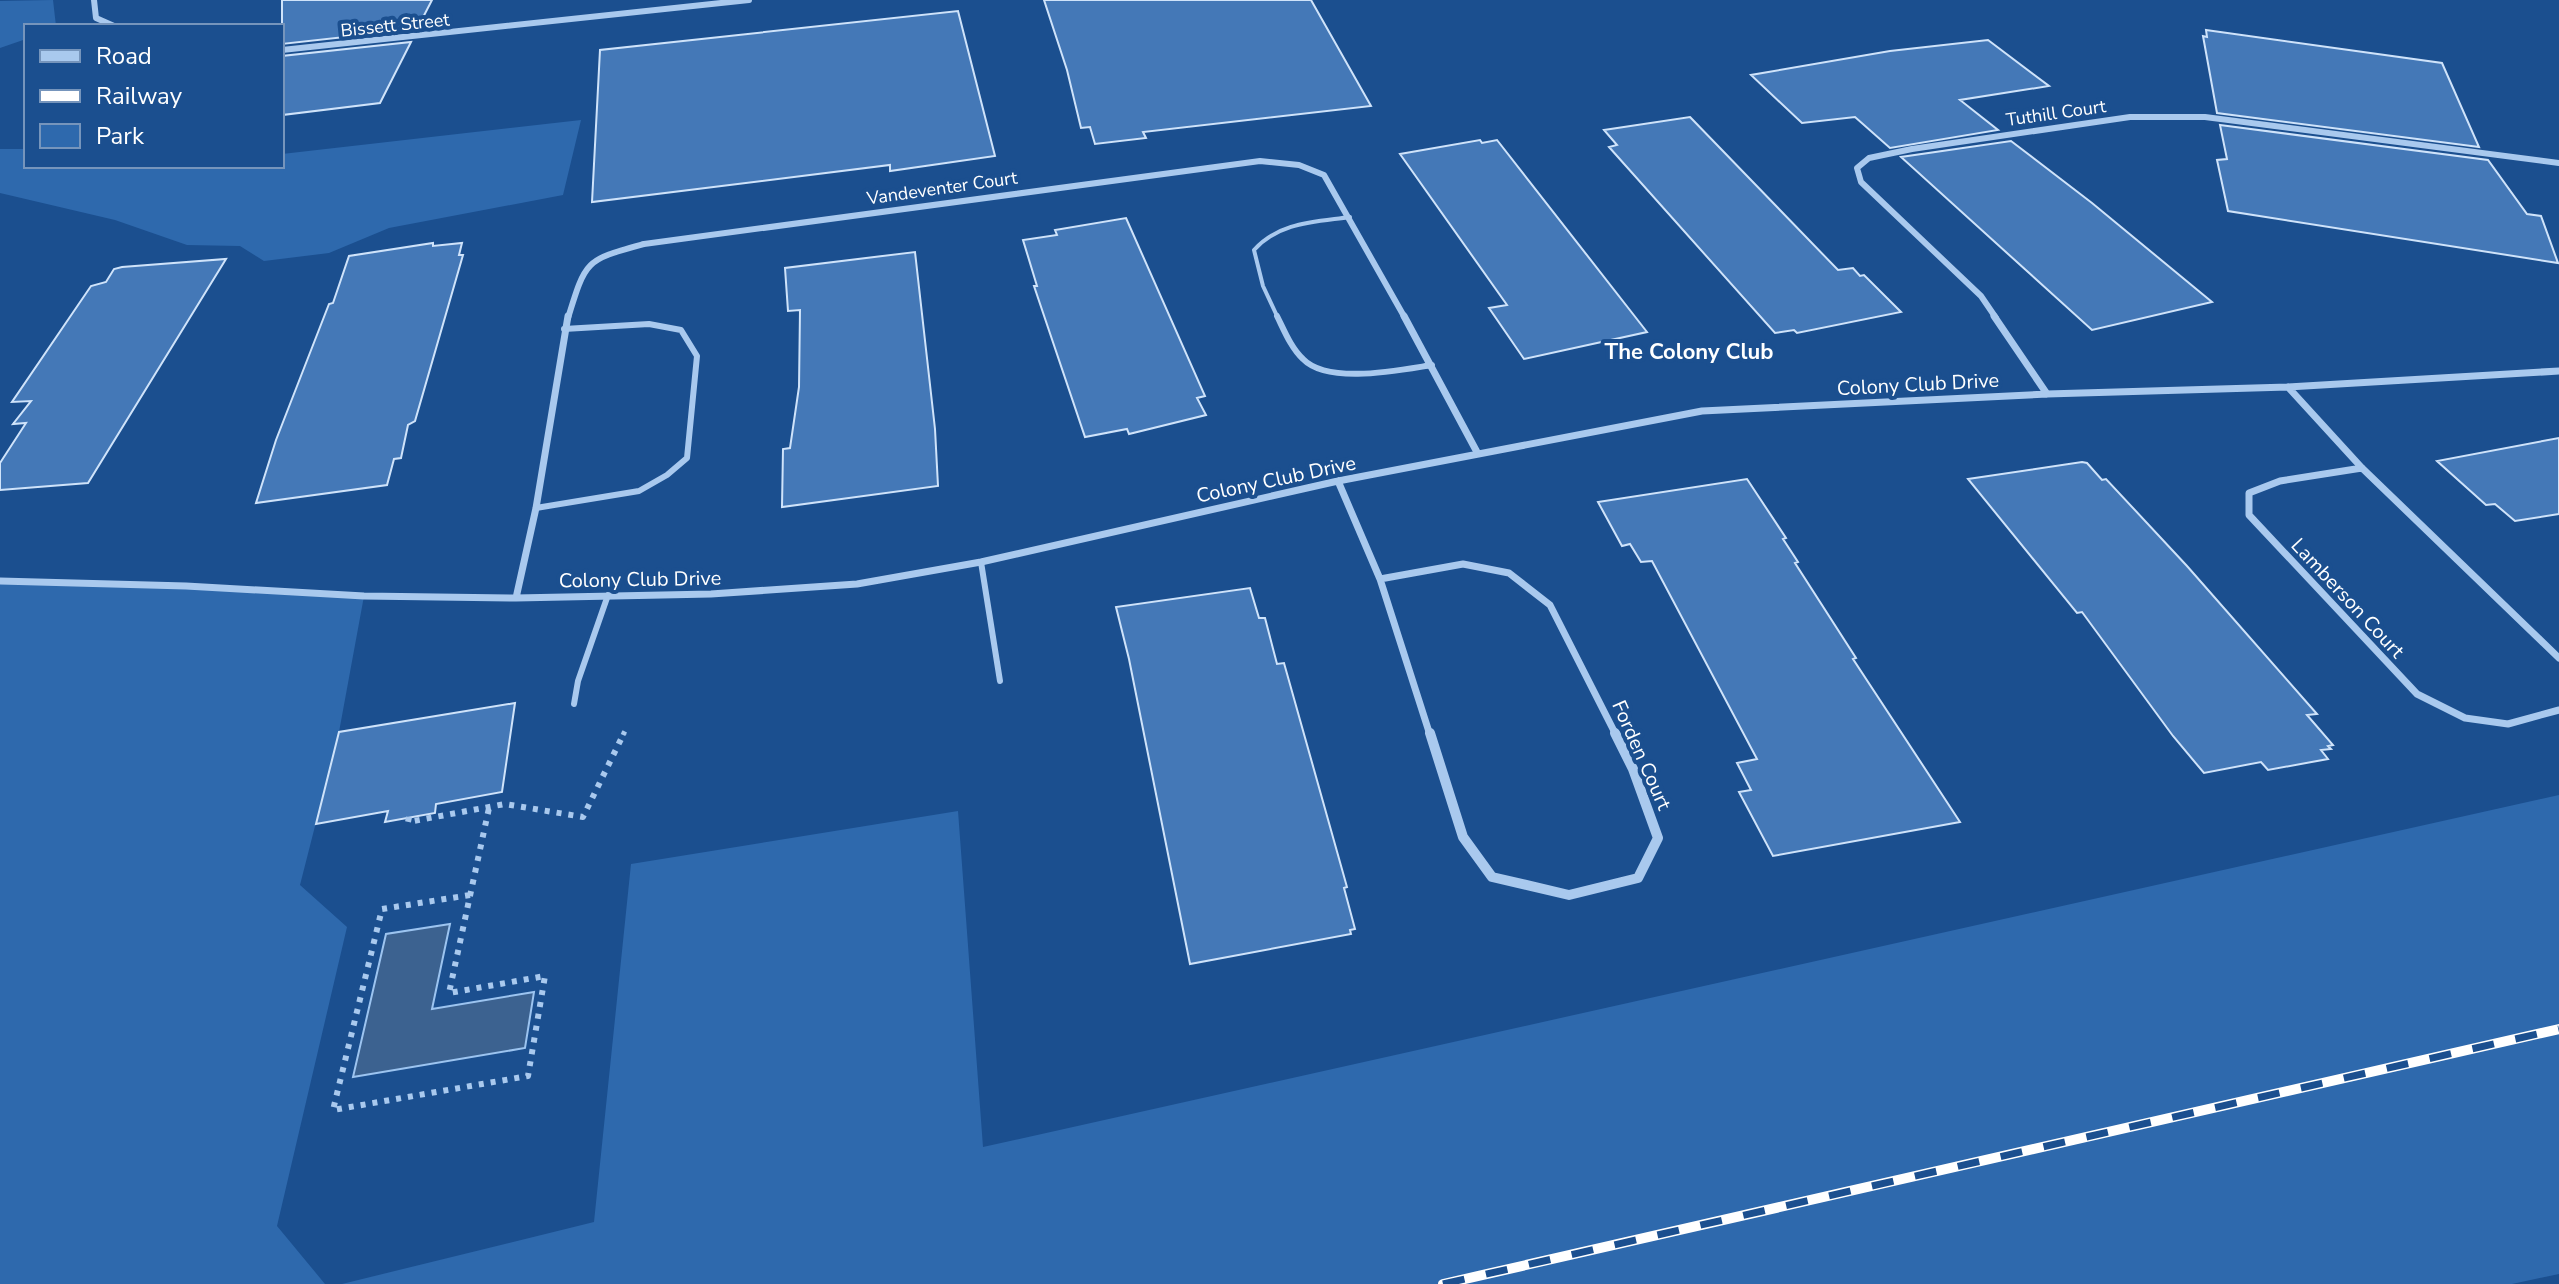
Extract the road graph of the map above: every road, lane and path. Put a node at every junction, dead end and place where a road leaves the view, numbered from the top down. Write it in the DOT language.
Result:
graph roads {
  1 [pos="94,0"];
  2 [pos="749,0"];
  3 [pos="110,24"];
  4 [pos="284,50"];
  5 [pos="2559,163"];
  6 [pos="1350,217"];
  7 [pos="564,329"];
  8 [pos="1432,365"];
  9 [pos="2559,371"];
  10 [pos="2288,387"];
  11 [pos="2047,394"];
  12 [pos="1478,454"];
  13 [pos="2362,468"];
  14 [pos="1338,481"];
  15 [pos="536,508"];
  16 [pos="981,562"];
  17 [pos="1380,579"];
  18 [pos="0,581"];
  19 [pos="608,595"];
  20 [pos="516,598"];
  21 [pos="2559,658"];
  22 [pos="1000,681"];
  23 [pos="574,704"];
  24 [pos="2559,710"];
  25 [pos="626,729"];
  26 [pos="489,808"];
  27 [pos="409,817"];
  28 [pos="470,895"];
  1 -- 3 [label="street"];
  2 -- 4 [label="street, Bissett Street"];
  5 -- 11 [label="street, Tuthill Court"];
  6 -- 7 [label="street, Vandeventer Court"];
  6 -- 8 [label="street, Vandeventer Court"];
  6 -- 8 [label="lane"];
  7 -- 15 [label="street, Vandeventer Court"];
  7 -- 15 [label="lane"];
  8 -- 12 [label="street, Vandeventer Court"];
  9 -- 10 [label="street, Colony Club Drive"];
  10 -- 11 [label="street, Colony Club Drive"];
  10 -- 13 [label="street"];
  11 -- 12 [label="street, Colony Club Drive"];
  12 -- 14 [label="street, Colony Club Drive"];
  13 -- 21 [label="street"];
  13 -- 24 [label="street, Lamberson Court"];
  14 -- 16 [label="street, Colony Club Drive"];
  14 -- 17 [label="street, Forden Court"];
  15 -- 20 [label="street, Vandeventer Court"];
  16 -- 19 [label="street, Colony Club Drive"];
  16 -- 22 [label="lane"];
  17 -- 17 [label="street, Forden Court"];
  18 -- 20 [label="street, Colony Club Drive"];
  19 -- 20 [label="street, Colony Club Drive"];
  19 -- 23 [label="lane"];
  25 -- 26 [label="path"];
  26 -- 27 [label="path"];
  26 -- 28 [label="path"];
  28 -- 28 [label="path"];
}
